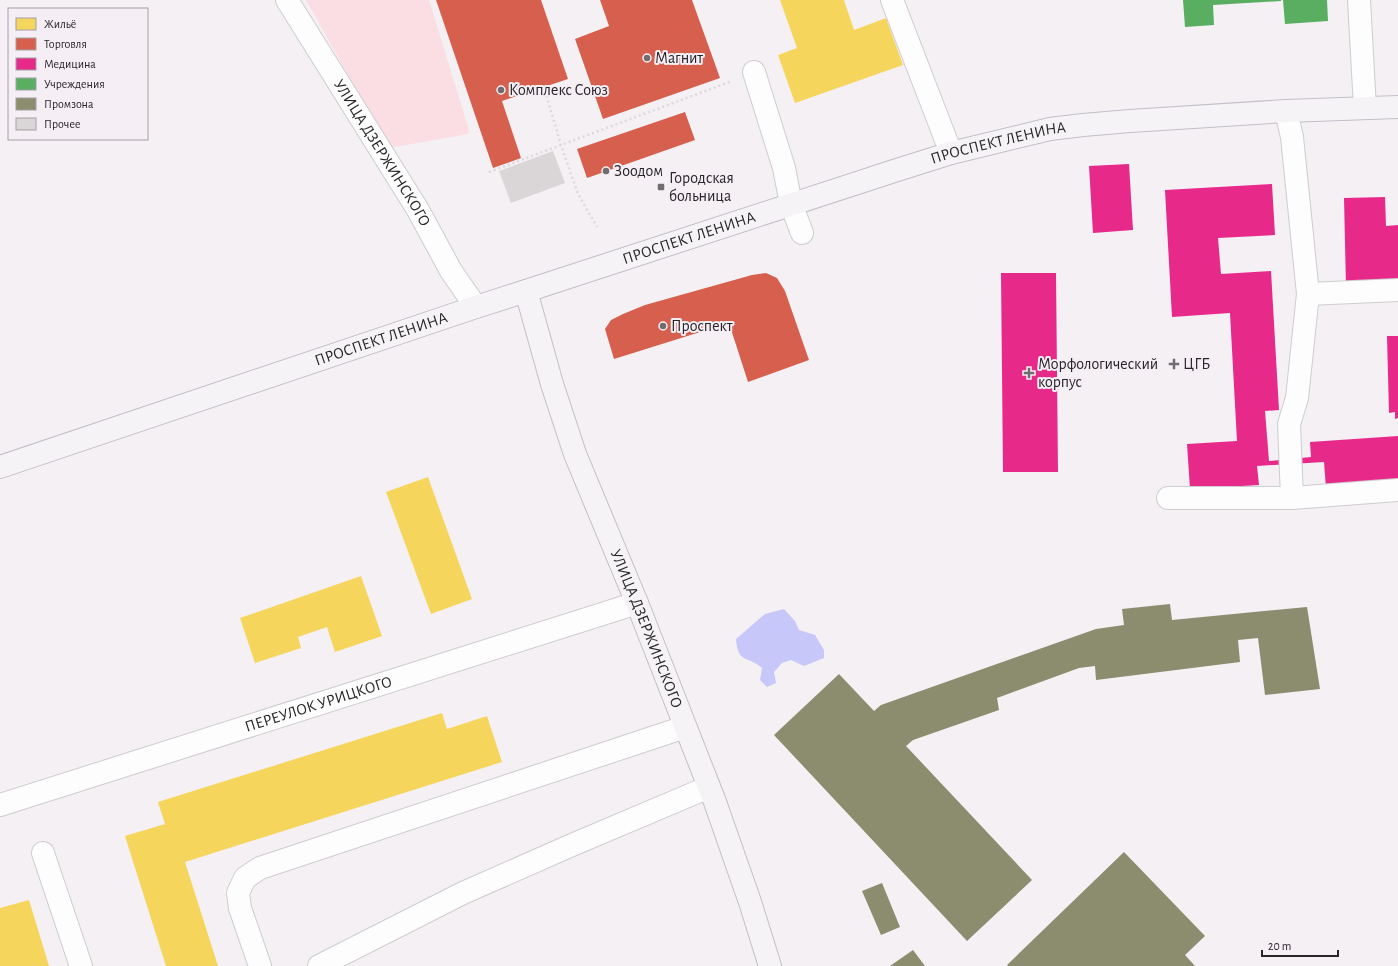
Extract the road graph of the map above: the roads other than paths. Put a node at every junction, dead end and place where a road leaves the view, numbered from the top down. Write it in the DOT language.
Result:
graph roads {
  1 [pos="288,0"];
  2 [pos="892,0"];
  3 [pos="1359,0"];
  4 [pos="754,72"];
  5 [pos="1398,107"];
  6 [pos="1365,108"];
  7 [pos="1286,111"];
  8 [pos="951,153"];
  9 [pos="791,204"];
  10 [pos="802,233"];
  11 [pos="1398,290"];
  12 [pos="526,291"];
  13 [pos="1308,294"];
  14 [pos="476,307"];
  15 [pos="0,467"];
  16 [pos="1398,490"];
  17 [pos="1168,498"];
  18 [pos="1292,498"];
  19 [pos="637,603"];
  20 [pos="685,727"];
  21 [pos="709,787"];
  22 [pos="0,805"];
  23 [pos="43,853"];
  24 [pos="81,966"];
  25 [pos="260,966"];
  26 [pos="319,966"];
  27 [pos="770,966"];
  1 -- 14 [label="street, УЛИЦА ДЗЕРЖИНСКОГО"];
  2 -- 8 [label="street"];
  3 -- 6 [label="street"];
  4 -- 9 [label="street"];
  5 -- 6 [label="main road, ПРОСПЕКТ ЛЕНИНА"];
  6 -- 7 [label="main road, ПРОСПЕКТ ЛЕНИНА"];
  7 -- 8 [label="main road, ПРОСПЕКТ ЛЕНИНА"];
  7 -- 13 [label="street"];
  8 -- 9 [label="main road, ПРОСПЕКТ ЛЕНИНА"];
  9 -- 10 [label="street"];
  9 -- 12 [label="main road, ПРОСПЕКТ ЛЕНИНА"];
  11 -- 13 [label="street"];
  12 -- 14 [label="main road, ПРОСПЕКТ ЛЕНИНА"];
  12 -- 19 [label="main road, УЛИЦА ДЗЕРЖИНСКОГО"];
  13 -- 18 [label="street"];
  14 -- 15 [label="main road, ПРОСПЕКТ ЛЕНИНА"];
  16 -- 18 [label="street"];
  17 -- 18 [label="street"];
  19 -- 20 [label="main road, УЛИЦА ДЗЕРЖИНСКОГО"];
  19 -- 22 [label="street, ПЕРЕУЛОК УРИЦКОГО"];
  20 -- 21 [label="main road, УЛИЦА ДЗЕРЖИНСКОГО"];
  20 -- 25 [label="street"];
  21 -- 26 [label="street"];
  21 -- 27 [label="main road, УЛИЦА ДЗЕРЖИНСКОГО"];
  23 -- 24 [label="street"];
}
